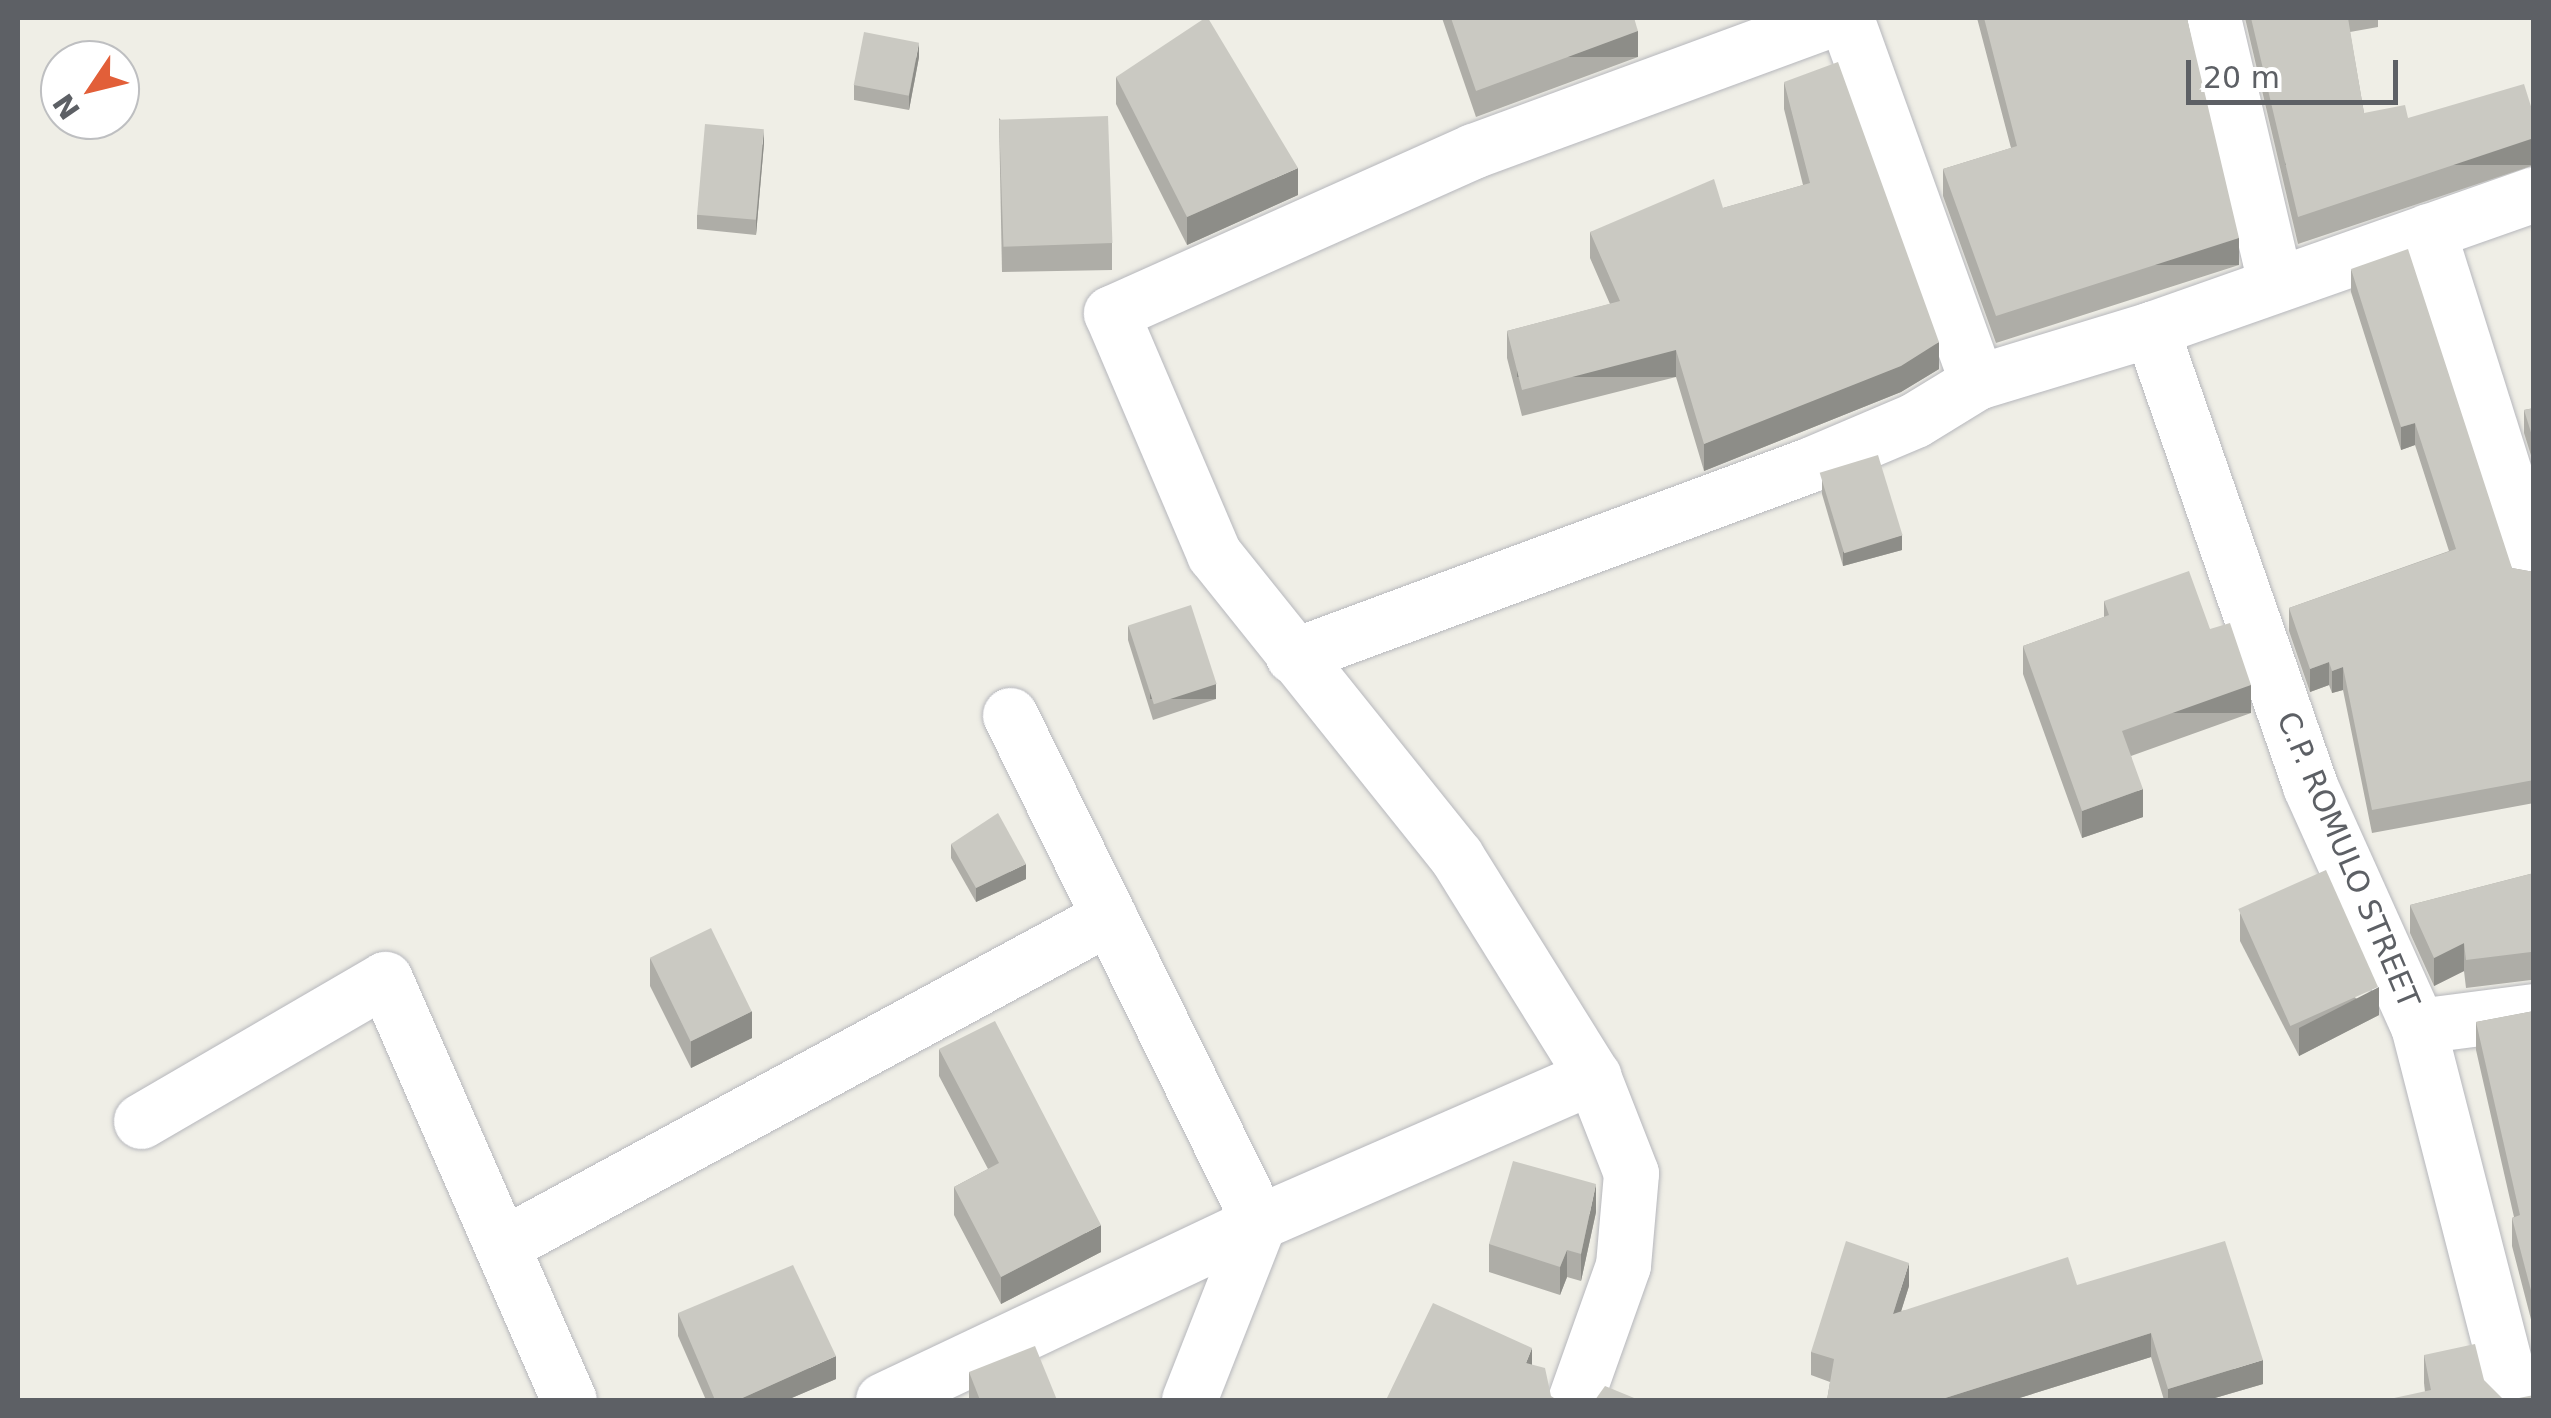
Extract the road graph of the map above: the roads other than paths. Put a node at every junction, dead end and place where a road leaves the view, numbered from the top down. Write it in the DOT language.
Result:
graph roads {
  1 [pos="1834,18"];
  2 [pos="1846,18"];
  3 [pos="2213,18"];
  4 [pos="2534,194"];
  5 [pos="2428,230"];
  6 [pos="2275,283"];
  7 [pos="2152,329"];
  8 [pos="1977,382"];
  9 [pos="2534,568"];
  10 [pos="1293,656"];
  11 [pos="1010,714"];
  12 [pos="1109,917"];
  13 [pos="2534,1011"];
  14 [pos="2418,1026"];
  15 [pos="1592,1076"];
  16 [pos="140,1121"];
  17 [pos="1258,1222"];
  18 [pos="504,1244"];
  19 [pos="569,1400"];
  20 [pos="883,1400"];
  21 [pos="1188,1400"];
  22 [pos="1576,1400"];
  23 [pos="2514,1400"];
  1 -- 10 [label="street"];
  2 -- 8 [label="street"];
  3 -- 6 [label="street"];
  4 -- 5 [label="street"];
  5 -- 6 [label="street"];
  5 -- 9 [label="street"];
  6 -- 7 [label="street"];
  7 -- 8 [label="street"];
  7 -- 14 [label="street, C.P. ROMULO STREET"];
  8 -- 10 [label="street"];
  10 -- 15 [label="street"];
  11 -- 12 [label="street"];
  12 -- 17 [label="street"];
  12 -- 18 [label="street"];
  13 -- 14 [label="street"];
  14 -- 23 [label="street, C.P. ROMULO STREET"];
  15 -- 17 [label="street"];
  15 -- 22 [label="street"];
  16 -- 18 [label="street"];
  17 -- 20 [label="street"];
  17 -- 21 [label="street"];
  18 -- 19 [label="street"];
}
